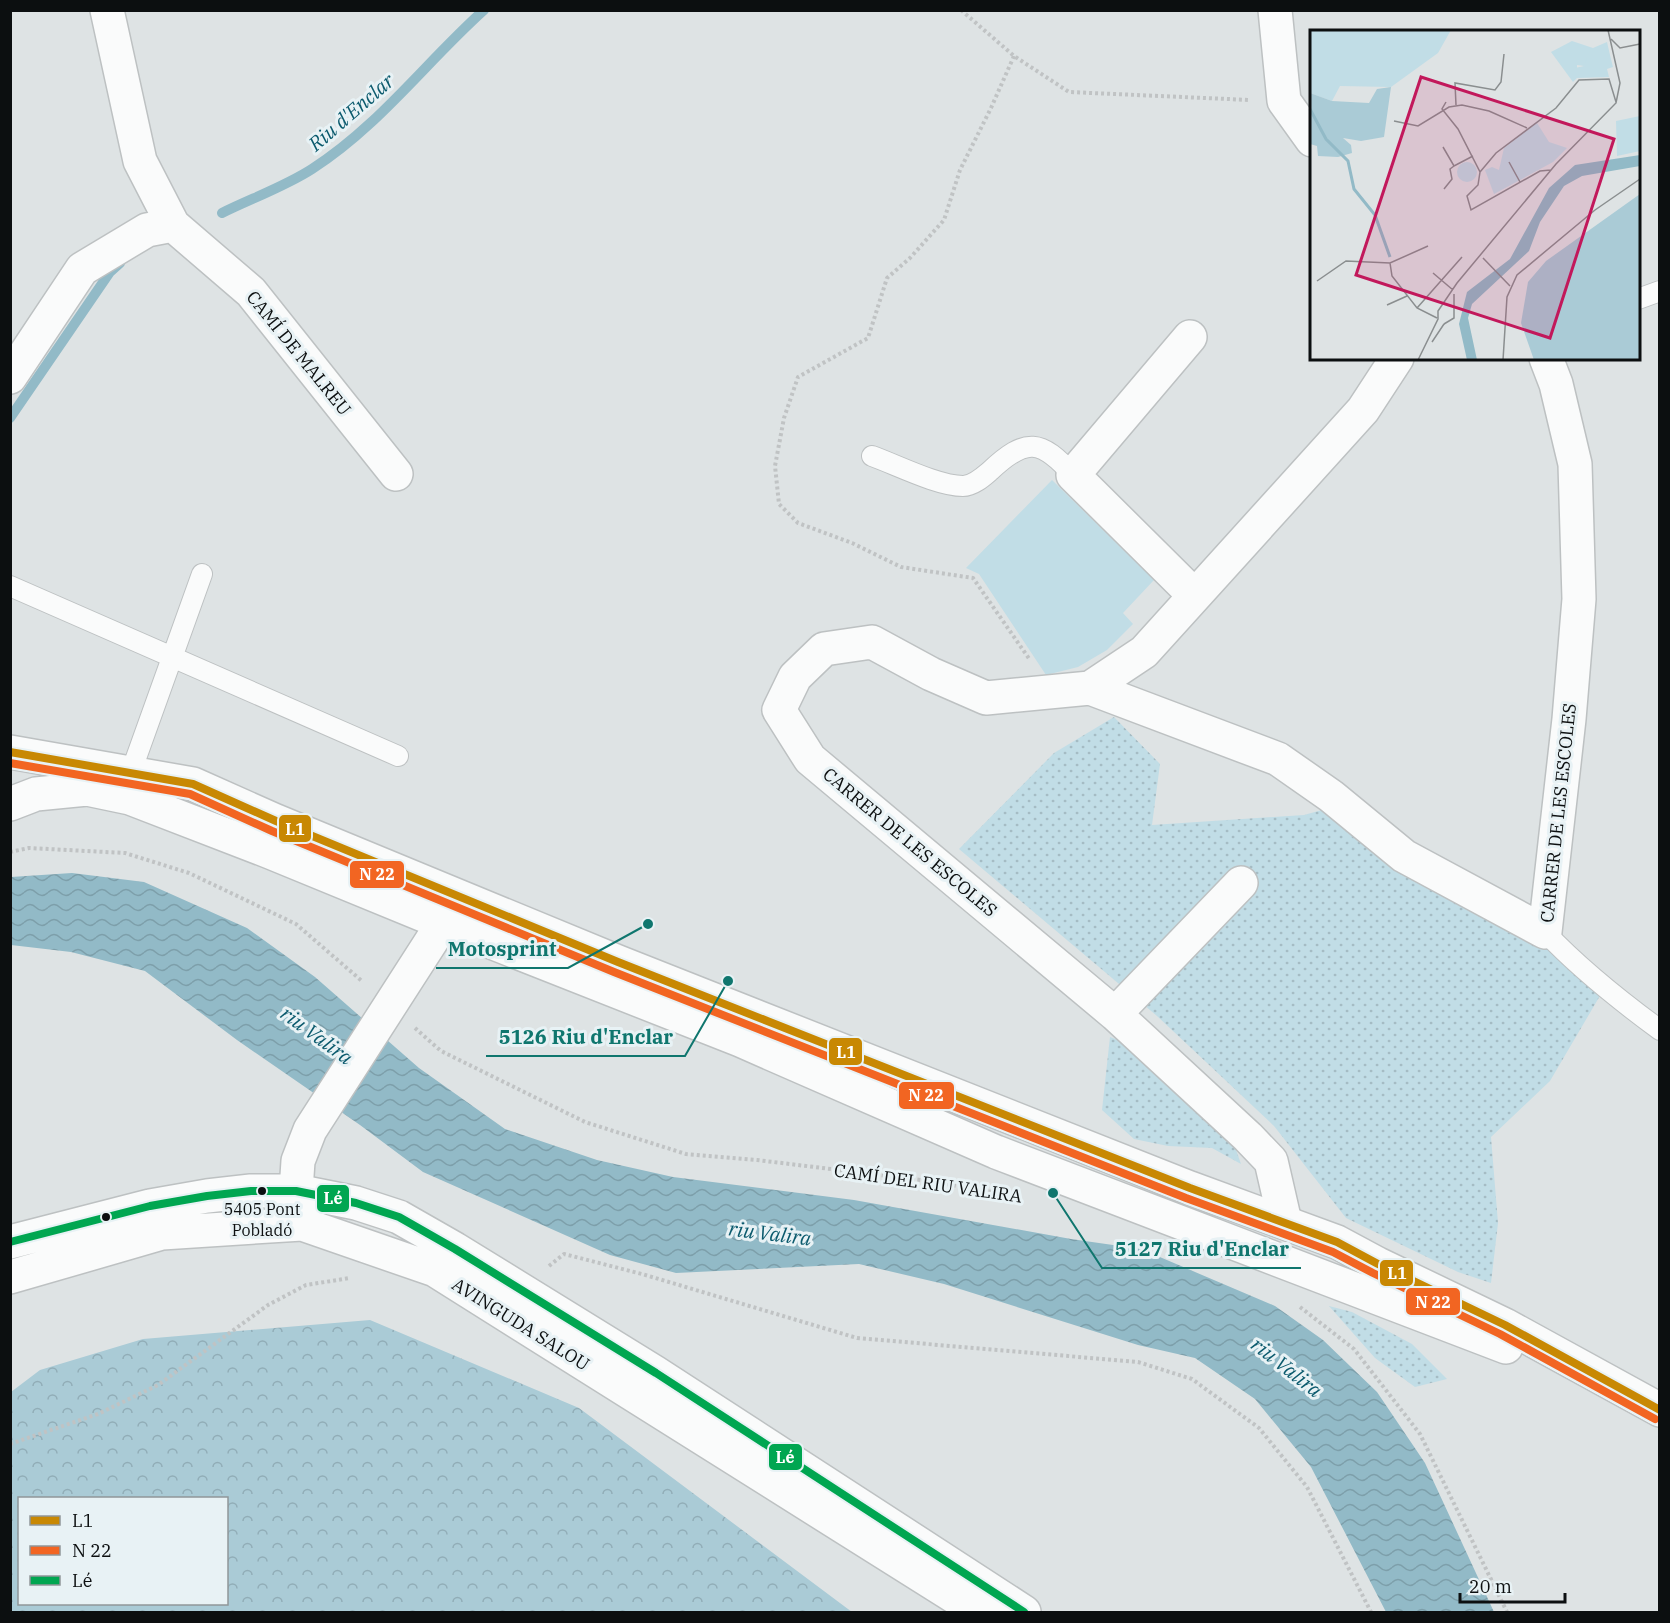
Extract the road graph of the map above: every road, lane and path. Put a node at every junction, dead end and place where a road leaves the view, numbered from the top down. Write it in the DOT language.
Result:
graph roads {
  1 [pos="107,10"];
  2 [pos="961,10"];
  3 [pos="1275,10"];
  4 [pos="1014,56"];
  5 [pos="1284,101"];
  6 [pos="1310,139"];
  7 [pos="173,225"];
  8 [pos="1659,291"];
  9 [pos="1640,298"];
  10 [pos="1190,337"];
  11 [pos="1396,360"];
  12 [pos="1547,360"];
  13 [pos="10,377"];
  14 [pos="872,456"];
  15 [pos="396,474"];
  16 [pos="1073,475"];
  17 [pos="202,574"];
  18 [pos="10,586"];
  19 [pos="1194,595"];
  20 [pos="172,657"];
  21 [pos="1090,688"];
  22 [pos="1051,691"];
  23 [pos="10,752"];
  24 [pos="398,756"];
  25 [pos="131,772"];
  26 [pos="10,804"];
  27 [pos="10,852"];
  28 [pos="1241,883"];
  29 [pos="443,923"];
  30 [pos="1545,932"];
  31 [pos="364,982"];
  32 [pos="1116,1014"];
  33 [pos="411,1025"];
  34 [pos="1659,1030"];
  35 [pos="296,1191"];
  36 [pos="1008,1195"];
  37 [pos="1285,1222"];
  38 [pos="10,1242"];
  39 [pos="547,1267"];
  40 [pos="10,1277"];
  41 [pos="360,1278"];
  42 [pos="1296,1301"];
  43 [pos="1648,1405"];
  44 [pos="10,1444"];
  45 [pos="979,1612"];
  46 [pos="1024,1612"];
  47 [pos="1371,1612"];
  48 [pos="1506,1612"];
  1 -- 7 [label="main road, CAMÍ DE MALREU"];
  2 -- 4 [label="path"];
  3 -- 5 [label="main road"];
  4 -- 5 [label="path"];
  4 -- 22 [label="path"];
  5 -- 6 [label="main road"];
  7 -- 13 [label="main road"];
  7 -- 15 [label="main road, CAMÍ DE MALREU"];
  8 -- 9 [label="lane"];
  10 -- 16 [label="main road"];
  11 -- 19 [label="main road, CARRER DE LES ESCOLES"];
  12 -- 30 [label="main road, CARRER DE LES ESCOLES"];
  14 -- 16 [label="lane"];
  16 -- 19 [label="main road"];
  17 -- 20 [label="lane"];
  18 -- 20 [label="lane"];
  19 -- 21 [label="main road, CARRER DE LES ESCOLES"];
  20 -- 24 [label="lane"];
  20 -- 25 [label="lane"];
  21 -- 22 [label="main road, CARRER DE LES ESCOLES"];
  21 -- 30 [label="main road, CARRER DE LES ESCOLES"];
  22 -- 32 [label="main road, CARRER DE LES ESCOLES"];
  23 -- 25 [label="main road"];
  25 -- 37 [label="main road"];
  26 -- 29 [label="main road"];
  27 -- 31 [label="path"];
  28 -- 32 [label="main road"];
  29 -- 35 [label="main road"];
  29 -- 43 [label="main road"];
  30 -- 34 [label="lane"];
  32 -- 37 [label="main road, CARRER DE LES ESCOLES"];
  33 -- 36 [label="path, CAMÍ DEL RIU VALIRA"];
  35 -- 38 [label="main road"];
  35 -- 46 [label="main road"];
  37 -- 43 [label="main road"];
  39 -- 47 [label="path"];
  40 -- 45 [label="main road, AVINGUDA SALOU"];
  41 -- 44 [label="path"];
  42 -- 48 [label="path"];
}
